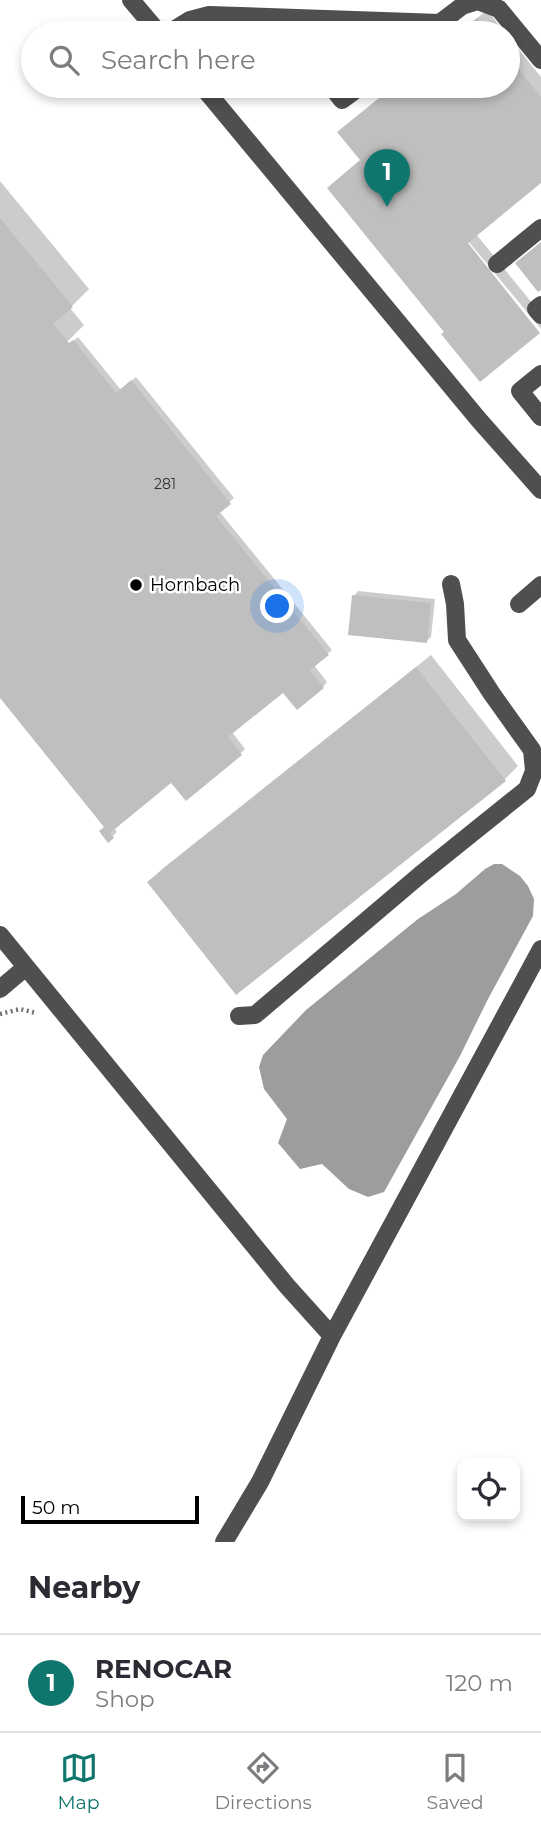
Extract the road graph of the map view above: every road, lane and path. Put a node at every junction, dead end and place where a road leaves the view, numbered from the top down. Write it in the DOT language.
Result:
graph roads {
  1 [pos="131,0"];
  2 [pos="278,17"];
  3 [pos="149,21"];
  4 [pos="188,21"];
  5 [pos="281,21"];
  6 [pos="311,21"];
  7 [pos="442,21"];
  8 [pos="509,21"];
  9 [pos="520,34"];
  10 [pos="541,60"];
  11 [pos="212,98"];
  12 [pos="541,228"];
  13 [pos="496,264"];
  14 [pos="541,305"];
  15 [pos="541,315"];
  16 [pos="541,374"];
  17 [pos="541,417"];
  18 [pos="541,490"];
  19 [pos="451,584"];
  20 [pos="541,585"];
  21 [pos="519,604"];
  22 [pos="0,935"];
  23 [pos="541,949"];
  24 [pos="26,967"];
  25 [pos="0,989"];
  26 [pos="0,1014"];
  27 [pos="41,1016"];
  28 [pos="239,1016"];
  29 [pos="332,1336"];
  30 [pos="223,1542"];
  1 -- 3 [label="street"];
  2 -- 4 [label="street"];
  2 -- 5 [label="street"];
  2 -- 6 [label="street"];
  7 -- 8 [label="street"];
  9 -- 10 [label="street"];
  11 -- 18 [label="street"];
  12 -- 13 [label="street"];
  14 -- 15 [label="street"];
  16 -- 17 [label="street"];
  19 -- 28 [label="street"];
  20 -- 21 [label="street"];
  22 -- 24 [label="street"];
  23 -- 29 [label="street"];
  24 -- 25 [label="street"];
  24 -- 29 [label="street"];
  26 -- 27 [label="path"];
  29 -- 30 [label="street"];
}
